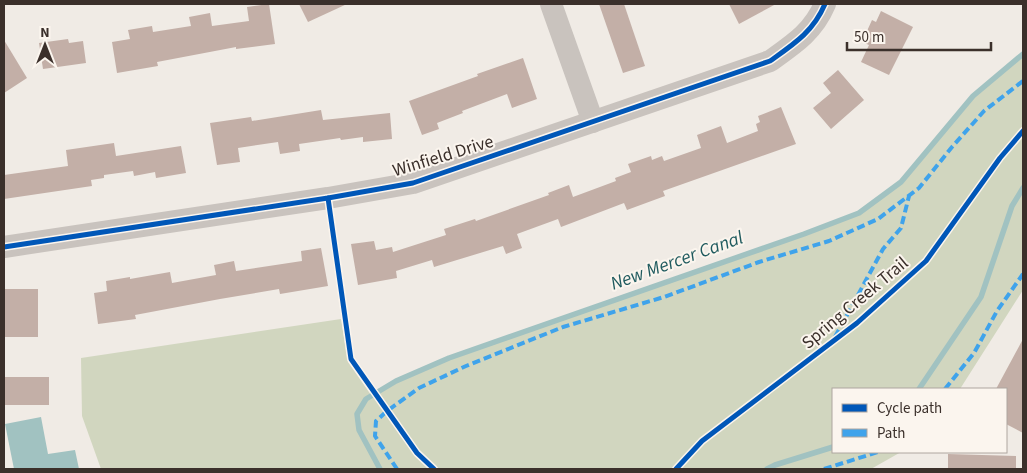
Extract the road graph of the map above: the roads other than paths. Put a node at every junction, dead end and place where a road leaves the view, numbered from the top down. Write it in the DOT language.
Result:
graph roads {
  1 [pos="552,4"];
  2 [pos="825,4"];
  3 [pos="593,122"];
  4 [pos="4,247"];
  1 -- 3 [label="street"];
  2 -- 3 [label="street, Winfield Drive"];
  3 -- 4 [label="street, Winfield Drive"];
}
